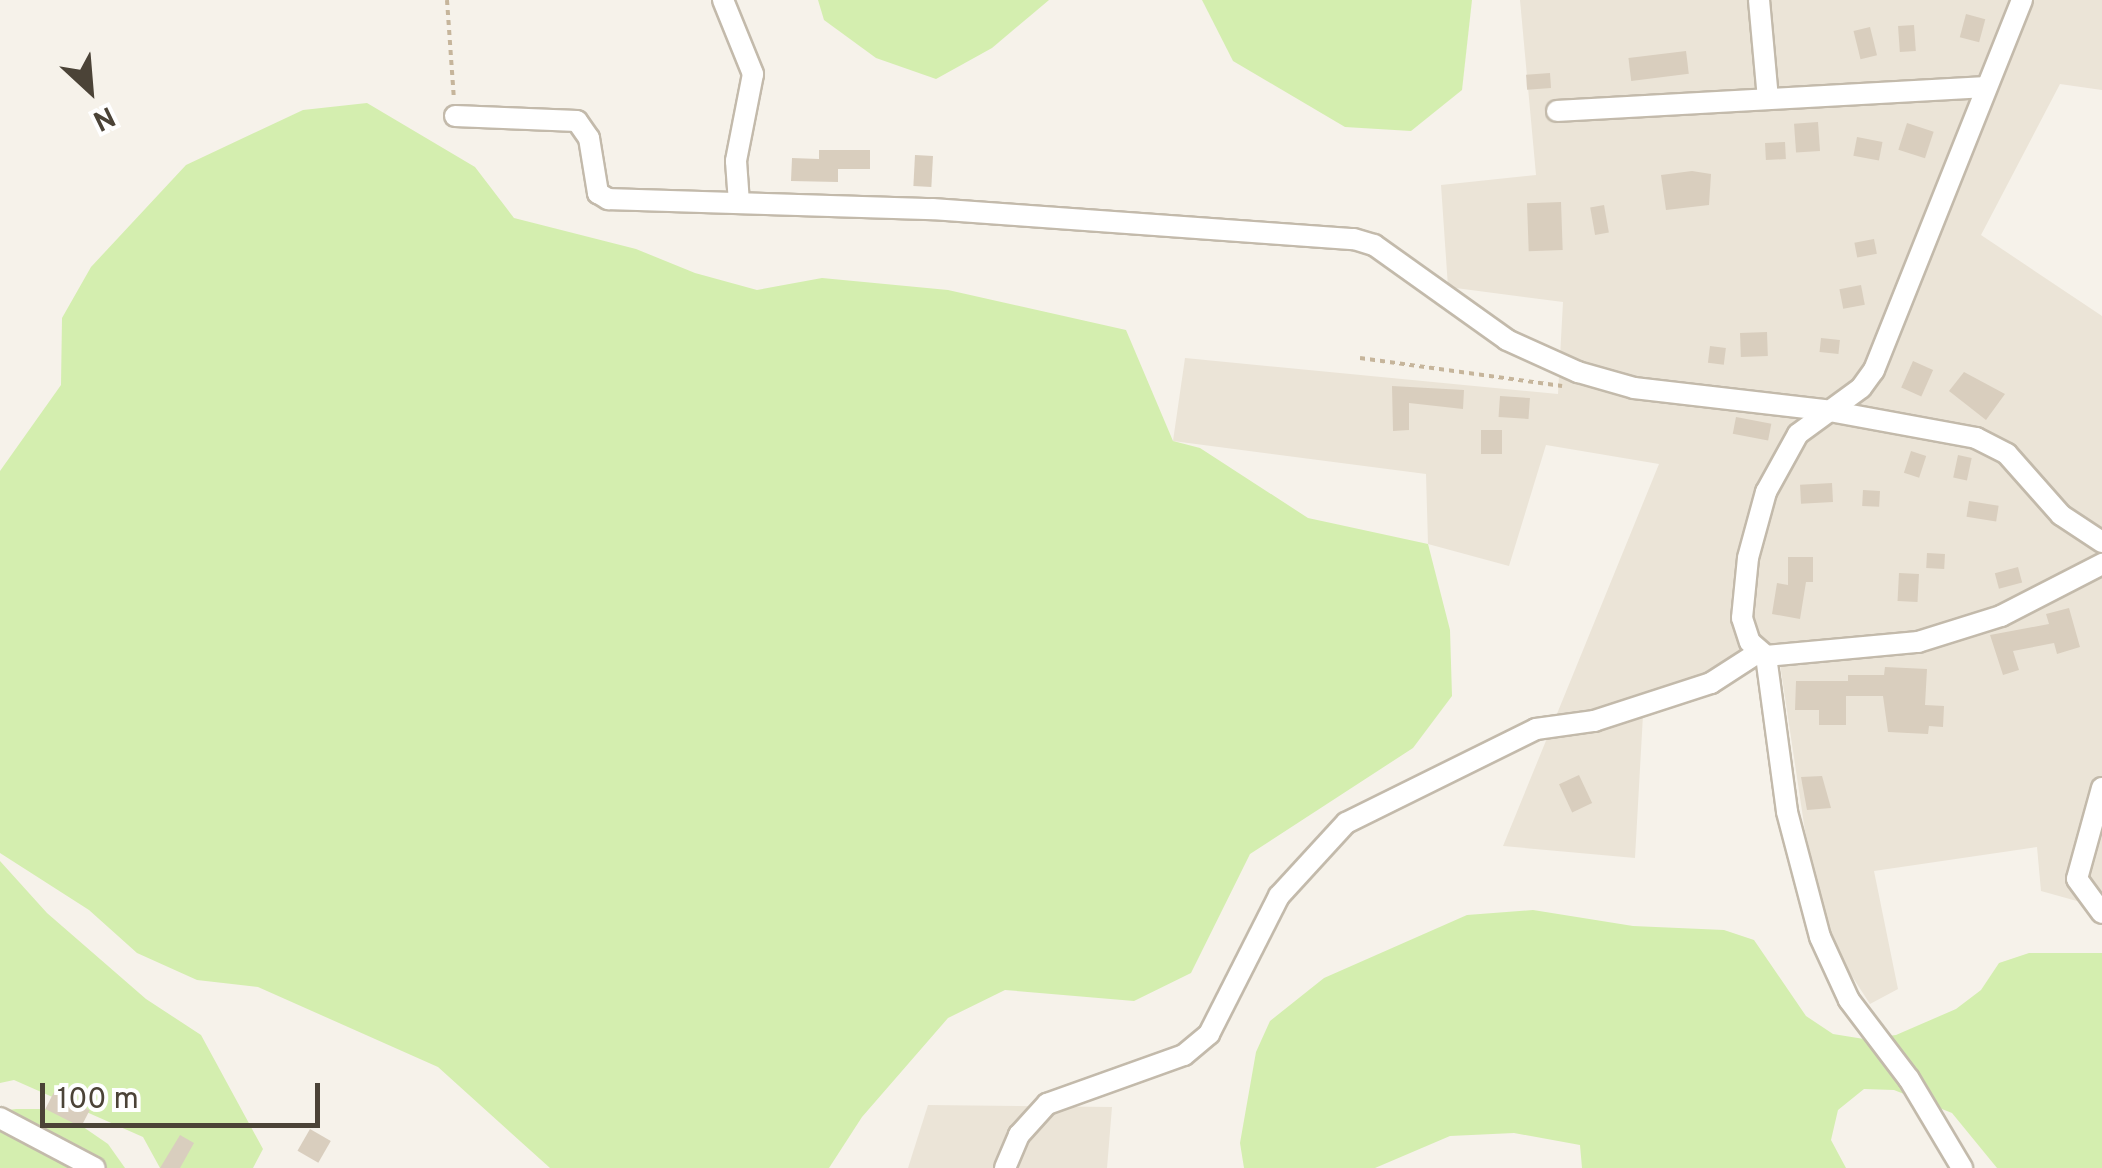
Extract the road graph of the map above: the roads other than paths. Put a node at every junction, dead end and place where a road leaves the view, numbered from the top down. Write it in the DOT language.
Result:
graph roads {
  1 [pos="722,0"];
  2 [pos="1759,0"];
  3 [pos="2022,0"];
  4 [pos="1985,87"];
  5 [pos="1768,99"];
  6 [pos="1556,110"];
  7 [pos="455,116"];
  8 [pos="739,203"];
  9 [pos="1824,410"];
  10 [pos="2102,542"];
  11 [pos="2102,564"];
  12 [pos="1763,654"];
  13 [pos="2102,788"];
  14 [pos="2102,913"];
  15 [pos="0,1118"];
  16 [pos="95,1168"];
  17 [pos="1005,1168"];
  18 [pos="1962,1168"];
  1 -- 8 [label="street"];
  2 -- 5 [label="street"];
  3 -- 4 [label="street"];
  4 -- 5 [label="street"];
  4 -- 9 [label="street"];
  5 -- 6 [label="street"];
  7 -- 8 [label="street"];
  8 -- 9 [label="street"];
  9 -- 10 [label="street"];
  9 -- 12 [label="street"];
  11 -- 12 [label="street"];
  12 -- 17 [label="street"];
  12 -- 18 [label="street"];
  13 -- 14 [label="street"];
  15 -- 16 [label="street"];
}
